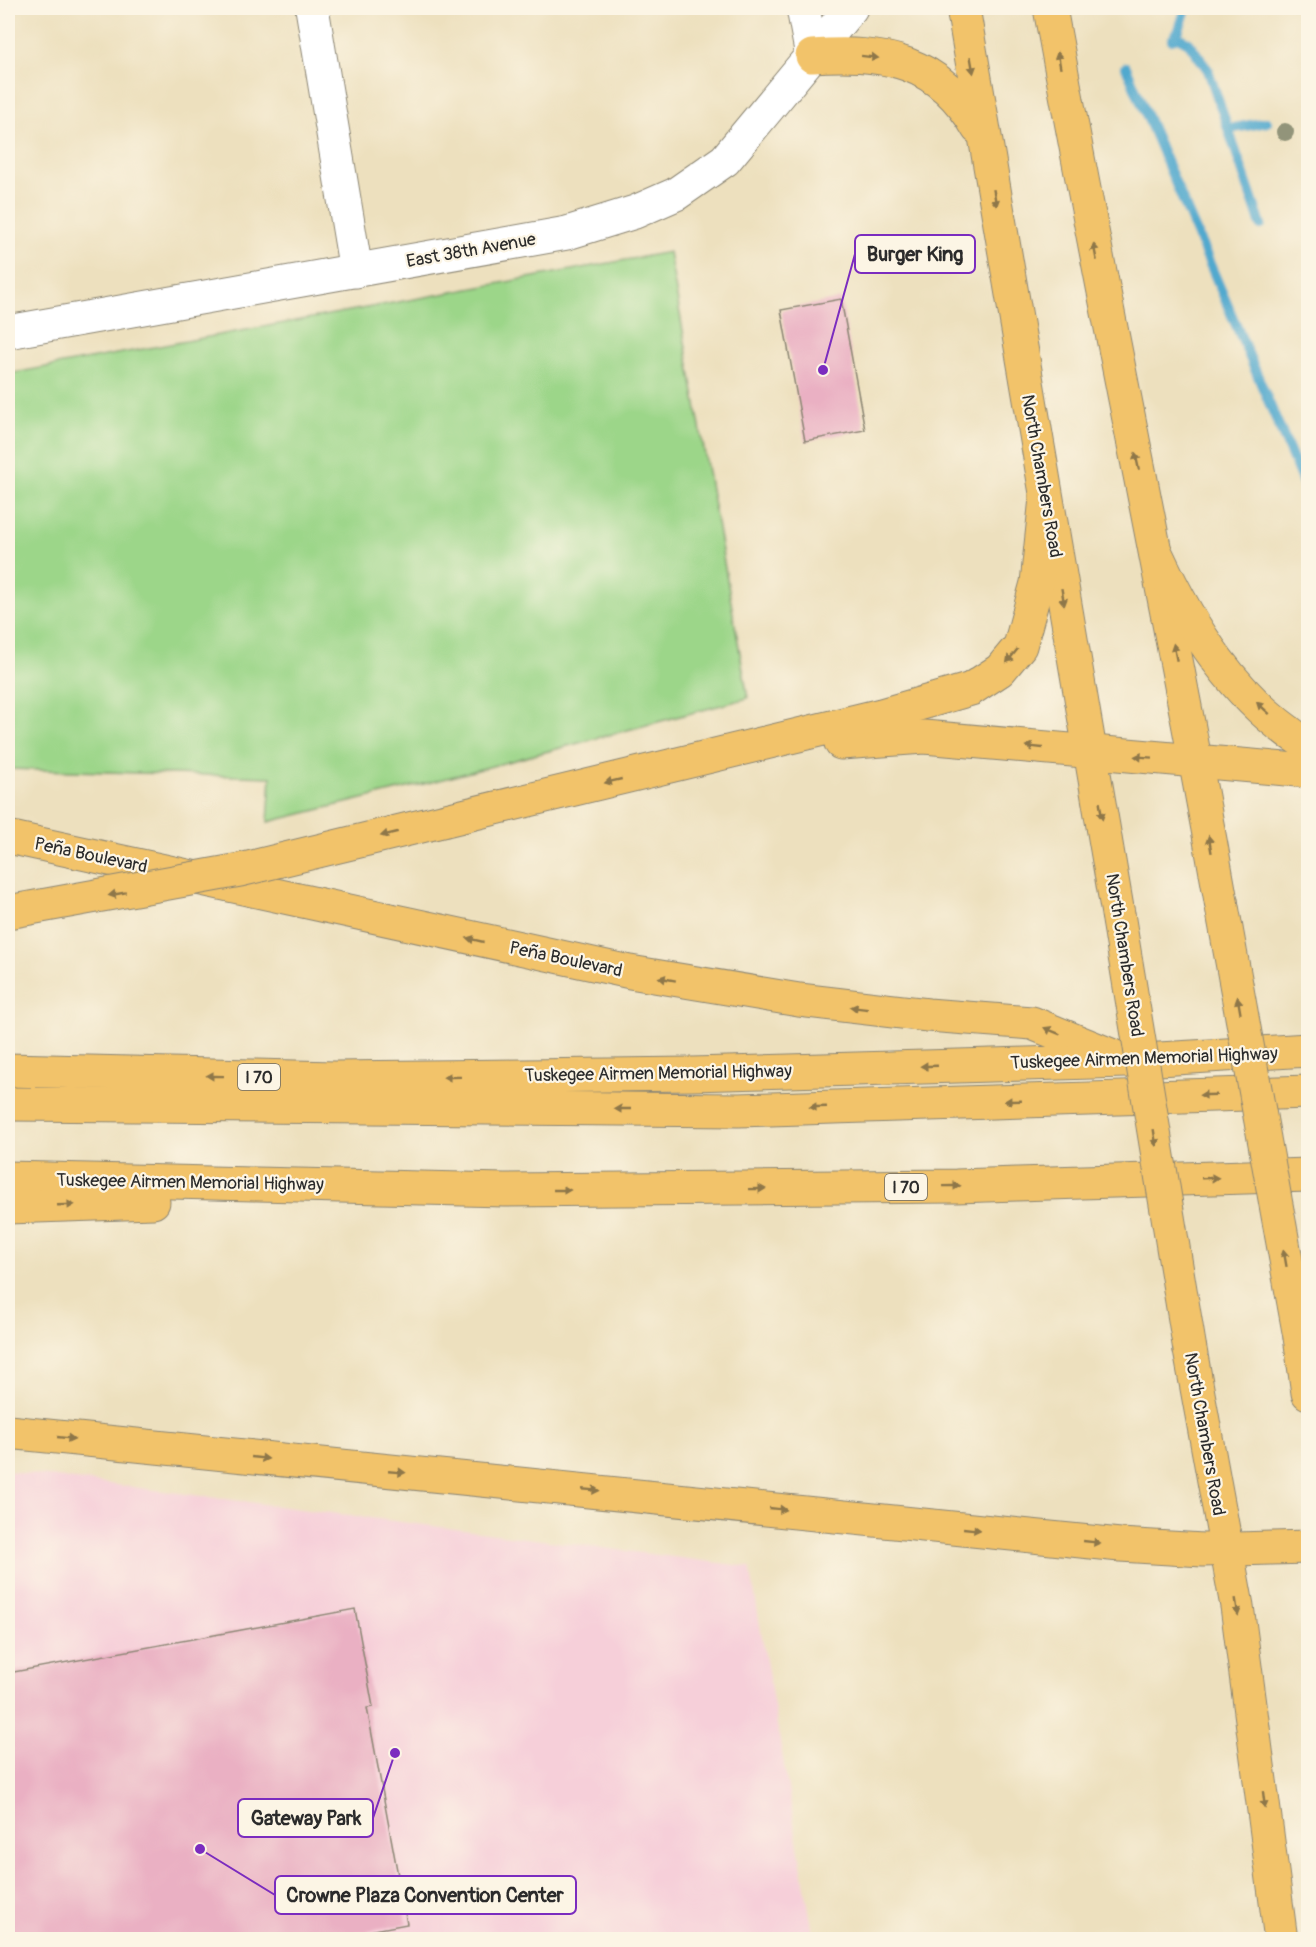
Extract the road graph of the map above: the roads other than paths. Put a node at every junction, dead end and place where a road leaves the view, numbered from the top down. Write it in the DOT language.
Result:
graph roads {
  1 [pos="312,8"];
  2 [pos="803,8"];
  3 [pos="851,8"];
  4 [pos="963,8"];
  5 [pos="1050,8"];
  6 [pos="812,56"];
  7 [pos="985,140"];
  8 [pos="356,271"];
  9 [pos="8,332"];
  10 [pos="1046,498"];
  11 [pos="1156,553"];
  12 [pos="1308,745"];
  13 [pos="1092,753"];
  14 [pos="1195,760"];
  15 [pos="670,767"];
  16 [pos="1308,771"];
  17 [pos="8,837"];
  18 [pos="8,912"];
  19 [pos="1308,1050"];
  20 [pos="1126,1061"];
  21 [pos="8,1070"];
  22 [pos="1308,1092"];
  23 [pos="8,1104"];
  24 [pos="1308,1175"];
  25 [pos="8,1178"];
  26 [pos="504,1190"];
  27 [pos="8,1207"];
  28 [pos="1308,1393"];
  29 [pos="8,1432"];
  30 [pos="1308,1547"];
  31 [pos="1226,1549"];
  32 [pos="1281,1940"];
  1 -- 8 [label="street"];
  2 -- 6 [label="street"];
  3 -- 6 [label="street, East 38th Avenue"];
  4 -- 7 [label="main road, North Chambers Road, one-way"];
  11 -- 5 [label="main road, one-way"];
  6 -- 7 [label="main road, one-way"];
  6 -- 8 [label="street, East 38th Avenue"];
  7 -- 10 [label="main road, North Chambers Road, one-way"];
  8 -- 9 [label="street, East 38th Avenue"];
  10 -- 13 [label="main road, North Chambers Road, one-way"];
  10 -- 15 [label="main road, one-way"];
  12 -- 11 [label="main road, one-way"];
  14 -- 11 [label="main road, one-way"];
  14 -- 13 [label="main road, one-way"];
  13 -- 15 [label="main road, one-way"];
  13 -- 31 [label="main road, North Chambers Road, one-way, bridge"];
  14 -- 16 [label="main road"];
  28 -- 14 [label="main road, one-way, bridge"];
  15 -- 18 [label="main road, one-way, bridge"];
  20 -- 17 [label="main road, Peña Boulevard, one-way"];
  19 -- 20 [label="main road, Tuskegee Airmen Memorial Highway / I 70"];
  20 -- 21 [label="main road, Tuskegee Airmen Memorial Highway / I 70, one-way"];
  22 -- 23 [label="main road, one-way"];
  26 -- 24 [label="main road, Tuskegee Airmen Memorial Highway / I 70, one-way"];
  25 -- 26 [label="main road, Tuskegee Airmen Memorial Highway / I 70"];
  27 -- 26 [label="main road, one-way"];
  29 -- 31 [label="main road, one-way"];
  30 -- 31 [label="main road"];
  31 -- 32 [label="main road, North Chambers Road, one-way"];
}
